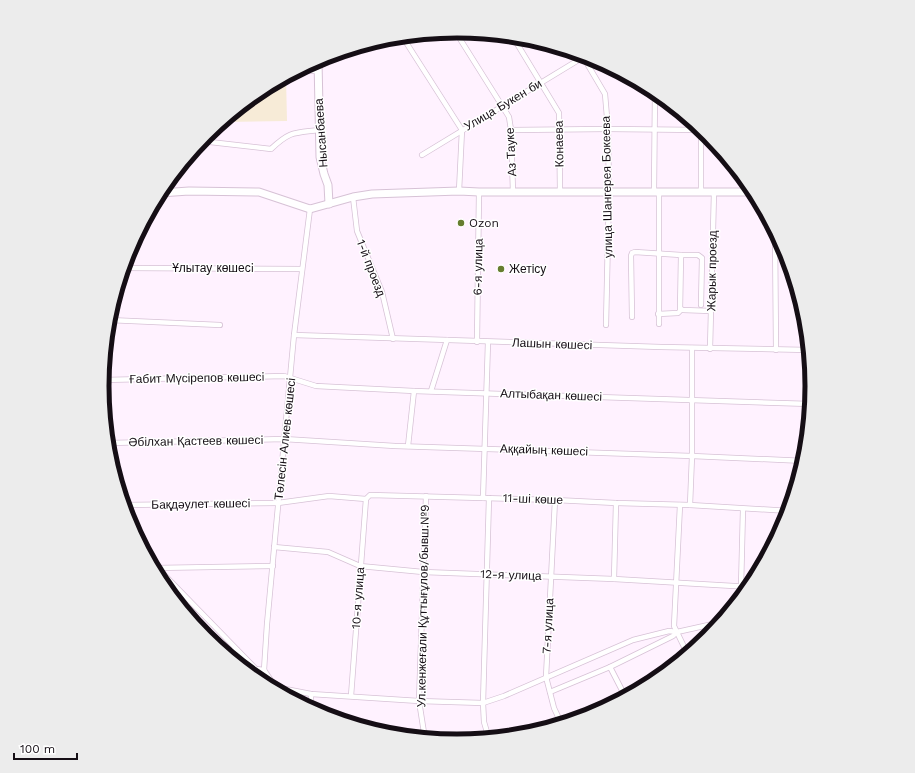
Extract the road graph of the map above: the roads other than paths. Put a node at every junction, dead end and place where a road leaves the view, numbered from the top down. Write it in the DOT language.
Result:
graph roads {
  1 [pos="459,38"];
  2 [pos="406,42"];
  3 [pos="518,44"];
  4 [pos="578,60"];
  5 [pos="589,64"];
  6 [pos="318,68"];
  7 [pos="309,72"];
  8 [pos="318,72"];
  9 [pos="541,83"];
  10 [pos="655,100"];
  11 [pos="502,106"];
  12 [pos="608,129"];
  13 [pos="319,130"];
  14 [pos="462,130"];
  15 [pos="511,130"];
  16 [pos="654,130"];
  17 [pos="693,130"];
  18 [pos="558,131"];
  19 [pos="702,138"];
  20 [pos="209,142"];
  21 [pos="422,155"];
  22 [pos="459,191"];
  23 [pos="701,191"];
  24 [pos="479,192"];
  25 [pos="513,192"];
  26 [pos="560,192"];
  27 [pos="609,192"];
  28 [pos="657,192"];
  29 [pos="714,192"];
  30 [pos="746,192"];
  31 [pos="168,193"];
  32 [pos="353,197"];
  33 [pos="329,204"];
  34 [pos="310,209"];
  35 [pos="774,242"];
  36 [pos="659,254"];
  37 [pos="681,255"];
  38 [pos="130,268"];
  39 [pos="302,269"];
  40 [pos="701,305"];
  41 [pos="681,309"];
  42 [pos="711,311"];
  43 [pos="658,314"];
  44 [pos="632,317"];
  45 [pos="116,320"];
  46 [pos="659,324"];
  47 [pos="220,325"];
  48 [pos="606,325"];
  49 [pos="294,335"];
  50 [pos="393,339"];
  51 [pos="448,340"];
  52 [pos="477,342"];
  53 [pos="488,342"];
  54 [pos="692,348"];
  55 [pos="710,349"];
  56 [pos="776,350"];
  57 [pos="804,350"];
  58 [pos="291,379"];
  59 [pos="109,380"];
  60 [pos="414,391"];
  61 [pos="431,391"];
  62 [pos="487,393"];
  63 [pos="692,400"];
  64 [pos="805,404"];
  65 [pos="284,439"];
  66 [pos="114,442"];
  67 [pos="408,446"];
  68 [pos="485,448"];
  69 [pos="692,456"];
  70 [pos="798,461"];
  71 [pos="426,496"];
  72 [pos="483,498"];
  73 [pos="489,498"];
  74 [pos="366,499"];
  75 [pos="555,500"];
  76 [pos="278,503"];
  77 [pos="616,503"];
  78 [pos="130,505"];
  79 [pos="680,505"];
  80 [pos="690,505"];
  81 [pos="743,509"];
  82 [pos="783,511"];
  83 [pos="274,547"];
  84 [pos="273,566"];
  85 [pos="360,566"];
  86 [pos="160,568"];
  87 [pos="423,572"];
  88 [pos="487,574"];
  89 [pos="551,577"];
  90 [pos="614,579"];
  91 [pos="170,583"];
  92 [pos="675,584"];
  93 [pos="741,587"];
  94 [pos="712,624"];
  95 [pos="677,632"];
  96 [pos="229,650"];
  97 [pos="237,650"];
  98 [pos="686,650"];
  99 [pos="610,667"];
  100 [pos="256,669"];
  101 [pos="264,670"];
  102 [pos="546,677"];
  103 [pos="271,680"];
  104 [pos="285,689"];
  105 [pos="550,692"];
  106 [pos="623,693"];
  107 [pos="311,694"];
  108 [pos="351,696"];
  109 [pos="419,701"];
  110 [pos="311,702"];
  111 [pos="483,703"];
  112 [pos="560,720"];
  113 [pos="423,733"];
  114 [pos="487,733"];
  1 -- 11 [label="street, Аз Тауке"];
  2 -- 14 [label="street"];
  3 -- 9 [label="street, Конаева"];
  4 -- 9 [label="street, Улица Букен би"];
  5 -- 12 [label="street, улица Шангерея Бокеева"];
  6 -- 8 [label="street, Нысанбаева"];
  7 -- 8 [label="street"];
  8 -- 13 [label="street, Нысанбаева"];
  9 -- 11 [label="street, Улица Букен би"];
  9 -- 18 [label="street, Конаева"];
  10 -- 16 [label="street"];
  11 -- 14 [label="street, Улица Букен би"];
  11 -- 15 [label="street, Аз Тауке"];
  12 -- 16 [label="street"];
  12 -- 18 [label="street"];
  12 -- 27 [label="street, улица Шангерея Бокеева"];
  13 -- 20 [label="street"];
  13 -- 33 [label="street, Нысанбаева"];
  14 -- 21 [label="street, Улица Букен би"];
  14 -- 22 [label="street"];
  15 -- 18 [label="street"];
  15 -- 25 [label="street, Аз Тауке"];
  16 -- 17 [label="street"];
  16 -- 28 [label="street"];
  18 -- 26 [label="street, Конаева"];
  19 -- 23 [label="street"];
  22 -- 24 [label="street"];
  22 -- 32 [label="street"];
  23 -- 28 [label="street"];
  23 -- 29 [label="street"];
  24 -- 25 [label="street"];
  24 -- 52 [label="street, 6-я улица"];
  25 -- 26 [label="street"];
  26 -- 27 [label="street"];
  27 -- 28 [label="street"];
  27 -- 48 [label="street, улица Шангерея Бокеева"];
  28 -- 36 [label="street"];
  29 -- 30 [label="street"];
  29 -- 42 [label="street, Жарык проезд"];
  31 -- 34 [label="street"];
  32 -- 33 [label="street"];
  32 -- 50 [label="street, 1-й проезд"];
  33 -- 34 [label="street"];
  34 -- 39 [label="street, Төлесін Алиев көшесі"];
  35 -- 56 [label="street"];
  36 -- 37 [label="street"];
  36 -- 43 [label="street"];
  36 -- 44 [label="street"];
  37 -- 40 [label="street"];
  37 -- 41 [label="street"];
  38 -- 39 [label="street, Ұлытау көшесi"];
  39 -- 49 [label="street, Төлесін Алиев көшесі"];
  41 -- 42 [label="street"];
  41 -- 43 [label="street"];
  42 -- 55 [label="street, Жарык проезд"];
  43 -- 46 [label="street"];
  45 -- 47 [label="street"];
  49 -- 50 [label="street, Лашын көшесі"];
  49 -- 58 [label="street, Төлесін Алиев көшесі"];
  50 -- 51 [label="street, Лашын көшесі"];
  51 -- 52 [label="street, Лашын көшесі"];
  51 -- 61 [label="street"];
  52 -- 53 [label="street, Лашын көшесі"];
  53 -- 54 [label="street, Лашын көшесі"];
  53 -- 62 [label="street"];
  54 -- 55 [label="street, Лашын көшесі"];
  54 -- 63 [label="street"];
  55 -- 56 [label="street, Лашын көшесі"];
  56 -- 57 [label="street, Лашын көшесі"];
  58 -- 59 [label="street, Ғабит Мүсірепов көшесi"];
  58 -- 60 [label="street, Алтыбақан көшесі"];
  58 -- 65 [label="street, Төлесін Алиев көшесі"];
  60 -- 61 [label="street, Алтыбақан көшесі"];
  60 -- 67 [label="street"];
  61 -- 62 [label="street, Алтыбақан көшесі"];
  62 -- 63 [label="street, Алтыбақан көшесі"];
  62 -- 68 [label="street"];
  63 -- 64 [label="street, Алтыбақан көшесі"];
  63 -- 69 [label="street"];
  65 -- 66 [label="street, Әбілхан Қастеев көшесi"];
  65 -- 67 [label="street, Аққайың көшесі"];
  65 -- 76 [label="street, Төлесін Алиев көшесі"];
  67 -- 68 [label="street, Аққайың көшесі"];
  68 -- 69 [label="street, Аққайың көшесі"];
  68 -- 72 [label="street"];
  69 -- 70 [label="street, Аққайың көшесі"];
  69 -- 80 [label="street"];
  71 -- 72 [label="street, 11-ші көше"];
  71 -- 74 [label="street, 11-ші көше"];
  71 -- 87 [label="street, Ул.кенжеғали Құттығұлов/бывш.№9"];
  72 -- 73 [label="street, 11-ші көше"];
  73 -- 75 [label="street, 11-ші көше"];
  73 -- 88 [label="street"];
  74 -- 76 [label="street, 11-ші көше"];
  74 -- 85 [label="street, 10-я улица"];
  75 -- 77 [label="street, 11-ші көше"];
  75 -- 89 [label="street, 7-я улица"];
  76 -- 78 [label="street, Бақдәулет көшесi"];
  76 -- 83 [label="street, Төлесін Алиев көшесі"];
  77 -- 79 [label="street, 11-ші көше"];
  77 -- 90 [label="street"];
  79 -- 80 [label="street, 11-ші көше"];
  79 -- 92 [label="street"];
  80 -- 81 [label="street, 11-ші көше"];
  81 -- 82 [label="street, 11-ші көше"];
  81 -- 93 [label="street"];
  83 -- 84 [label="street, Төлесін Алиев көшесі"];
  83 -- 85 [label="street, 12-я улица"];
  84 -- 86 [label="street"];
  84 -- 101 [label="street, Төлесін Алиев көшесі"];
  85 -- 87 [label="street, 12-я улица"];
  85 -- 108 [label="street, 10-я улица"];
  87 -- 88 [label="street, 12-я улица"];
  87 -- 109 [label="street, Ул.кенжеғали Құттығұлов/бывш.№9"];
  88 -- 89 [label="street, 12-я улица"];
  88 -- 111 [label="street"];
  89 -- 90 [label="street, 12-я улица"];
  89 -- 102 [label="street, 7-я улица"];
  90 -- 92 [label="street, 12-я улица"];
  91 -- 97 [label="street"];
  92 -- 93 [label="street, 12-я улица"];
  92 -- 95 [label="street"];
  94 -- 95 [label="street"];
  95 -- 98 [label="street"];
  95 -- 99 [label="street"];
  95 -- 102 [label="street"];
  96 -- 97 [label="street"];
  97 -- 100 [label="street"];
  99 -- 105 [label="street"];
  99 -- 106 [label="street"];
  100 -- 101 [label="street"];
  101 -- 103 [label="street"];
  102 -- 105 [label="street, 7-я улица"];
  102 -- 111 [label="street"];
  104 -- 107 [label="street"];
  105 -- 112 [label="street, 7-я улица"];
  107 -- 108 [label="street"];
  107 -- 110 [label="street"];
  108 -- 109 [label="street"];
  109 -- 111 [label="street"];
  109 -- 113 [label="street, Ул.кенжеғали Құттығұлов/бывш.№9"];
  111 -- 114 [label="street"];
}
